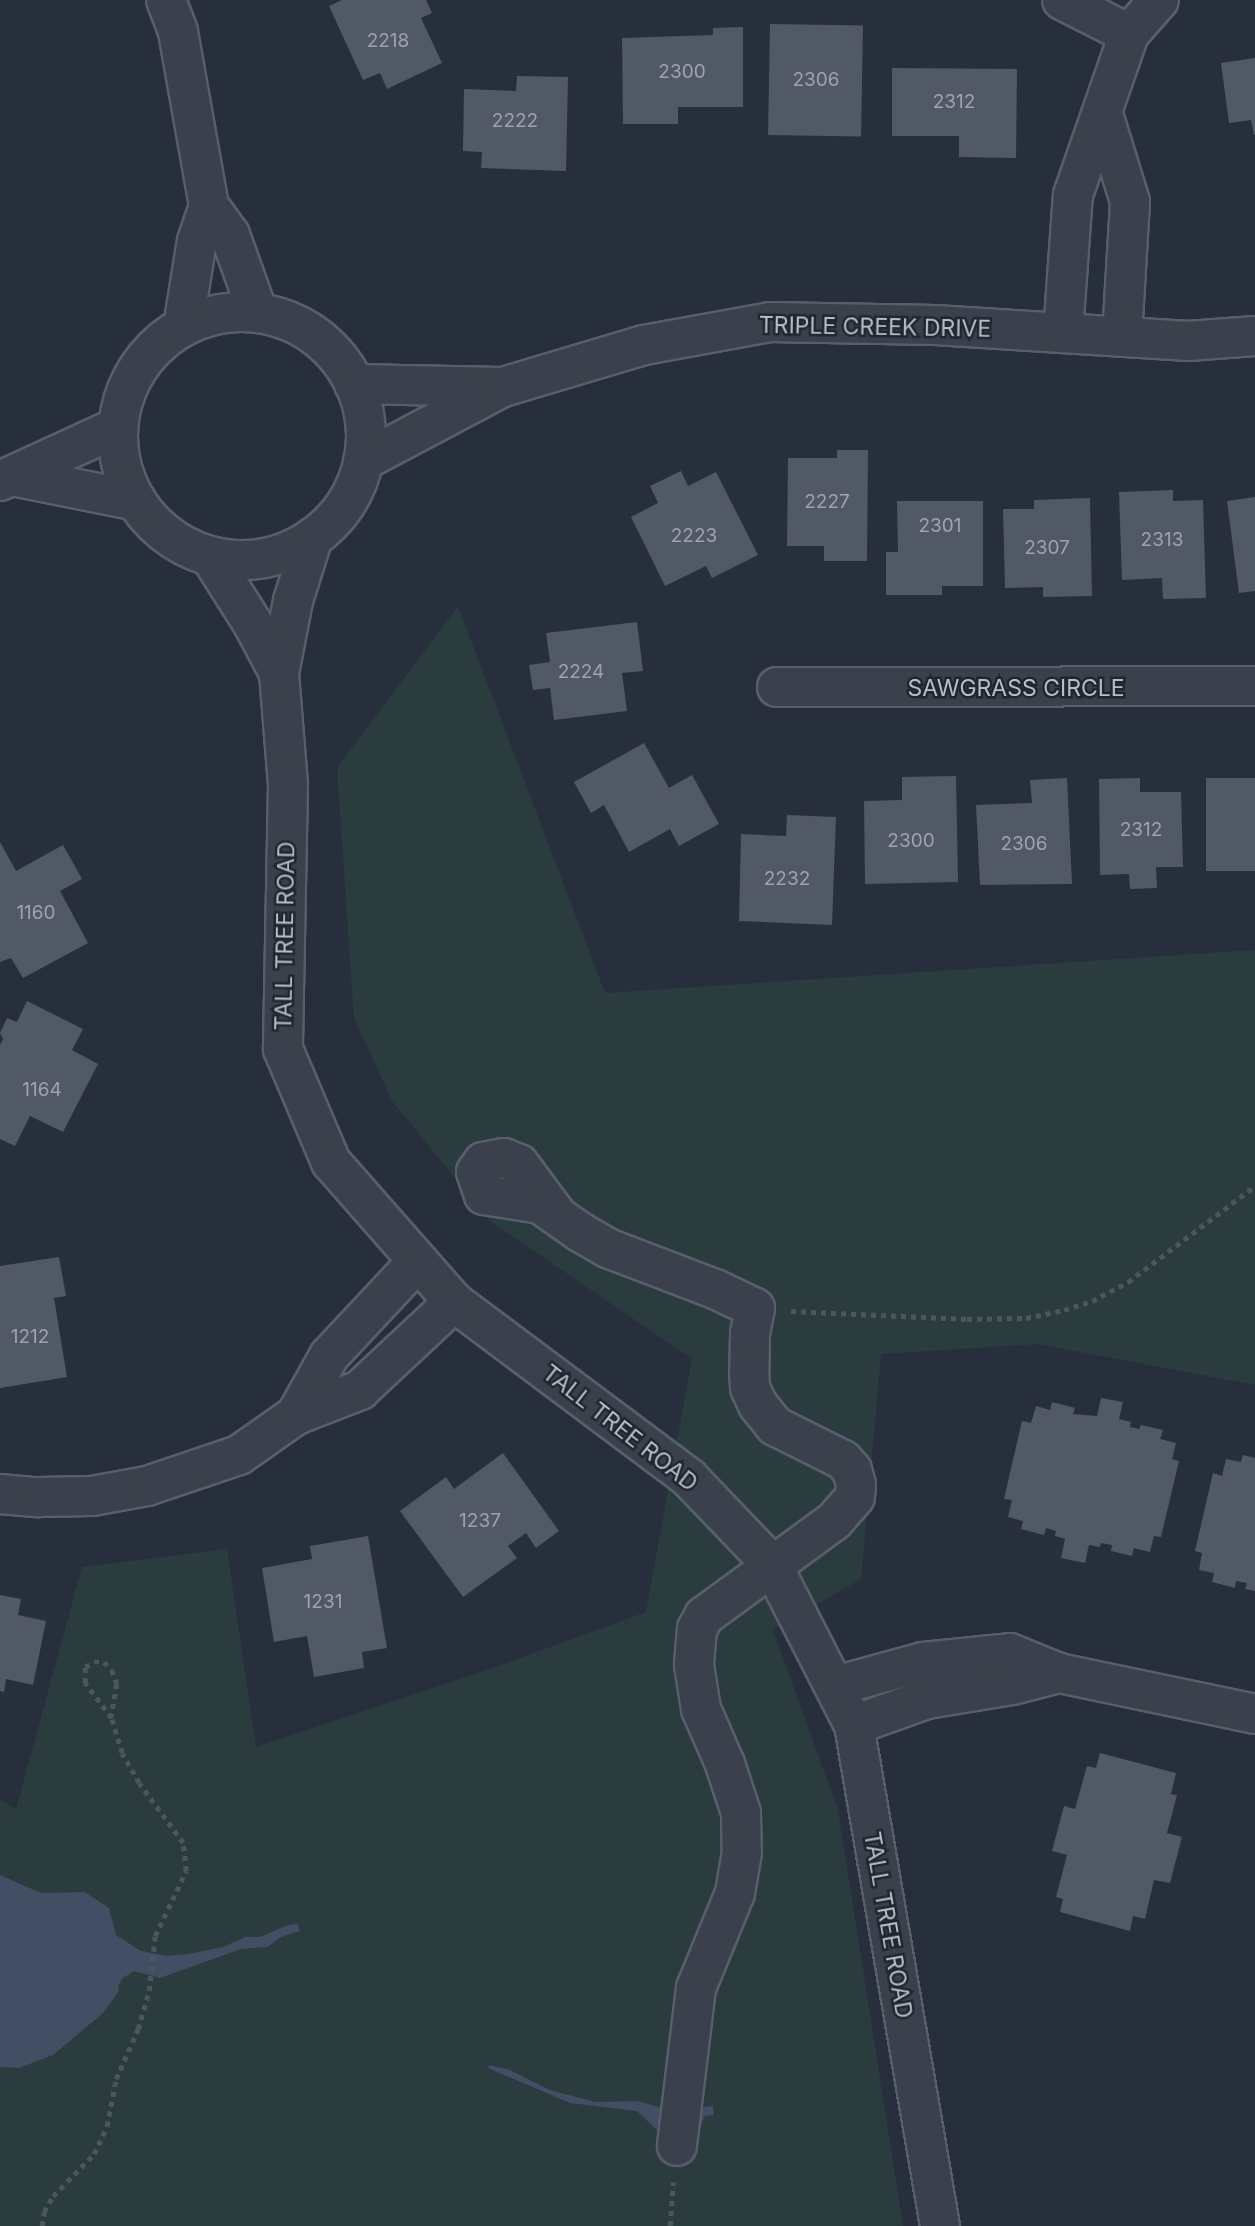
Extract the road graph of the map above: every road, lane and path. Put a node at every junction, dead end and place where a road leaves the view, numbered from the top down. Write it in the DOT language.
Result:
graph roads {
  1 [pos="166,0"];
  2 [pos="1062,0"];
  3 [pos="1159,0"];
  4 [pos="1129,34"];
  5 [pos="1103,114"];
  6 [pos="208,206"];
  7 [pos="258,313"];
  8 [pos="183,327"];
  9 [pos="1063,333"];
  10 [pos="1255,336"];
  11 [pos="1122,337"];
  12 [pos="354,384"];
  13 [pos="503,387"];
  14 [pos="118,427"];
  15 [pos="363,461"];
  16 [pos="7,479"];
  17 [pos="137,501"];
  18 [pos="313,537"];
  19 [pos="210,556"];
  20 [pos="279,673"];
  21 [pos="1255,686"];
  22 [pos="777,687"];
  23 [pos="1255,1186"];
  24 [pos="557,1215"];
  25 [pos="418,1261"];
  26 [pos="454,1301"];
  27 [pos="755,1308"];
  28 [pos="296,1415"];
  29 [pos="0,1493"];
  30 [pos="772,1565"];
  31 [pos="952,1676"];
  32 [pos="835,1686"];
  33 [pos="1255,1714"];
  34 [pos="111,1718"];
  35 [pos="854,1725"];
  36 [pos="677,2146"];
  37 [pos="42,2226"];
  38 [pos="670,2226"];
  39 [pos="940,2226"];
  1 -- 6 [label="street"];
  2 -- 4 [label="street"];
  3 -- 4 [label="street"];
  4 -- 5 [label="street"];
  5 -- 9 [label="street"];
  5 -- 11 [label="street"];
  6 -- 7 [label="street"];
  6 -- 8 [label="street"];
  7 -- 8 [label="street"];
  7 -- 12 [label="street"];
  8 -- 14 [label="street"];
  9 -- 11 [label="street, TRIPLE CREEK DRIVE"];
  9 -- 13 [label="street, TRIPLE CREEK DRIVE"];
  10 -- 11 [label="street, TRIPLE CREEK DRIVE"];
  12 -- 13 [label="street, TRIPLE CREEK DRIVE"];
  12 -- 15 [label="street"];
  13 -- 15 [label="street, TRIPLE CREEK DRIVE"];
  14 -- 16 [label="street"];
  14 -- 17 [label="street"];
  15 -- 18 [label="street"];
  16 -- 17 [label="street"];
  17 -- 19 [label="street"];
  18 -- 19 [label="street"];
  18 -- 20 [label="street, TALL TREE ROAD"];
  19 -- 20 [label="street, TALL TREE ROAD"];
  20 -- 25 [label="street, TALL TREE ROAD"];
  21 -- 22 [label="street, SAWGRASS CIRCLE"];
  23 -- 27 [label="path"];
  24 -- 27 [label="street"];
  25 -- 26 [label="street, TALL TREE ROAD"];
  25 -- 28 [label="street"];
  26 -- 28 [label="street"];
  26 -- 30 [label="street, TALL TREE ROAD"];
  27 -- 30 [label="street"];
  28 -- 29 [label="street"];
  30 -- 32 [label="street, TALL TREE ROAD"];
  30 -- 36 [label="street"];
  31 -- 32 [label="street"];
  31 -- 33 [label="street"];
  31 -- 35 [label="street"];
  32 -- 35 [label="street, TALL TREE ROAD"];
  34 -- 34 [label="path"];
  34 -- 37 [label="path"];
  35 -- 39 [label="street, TALL TREE ROAD"];
  36 -- 38 [label="path"];
}
